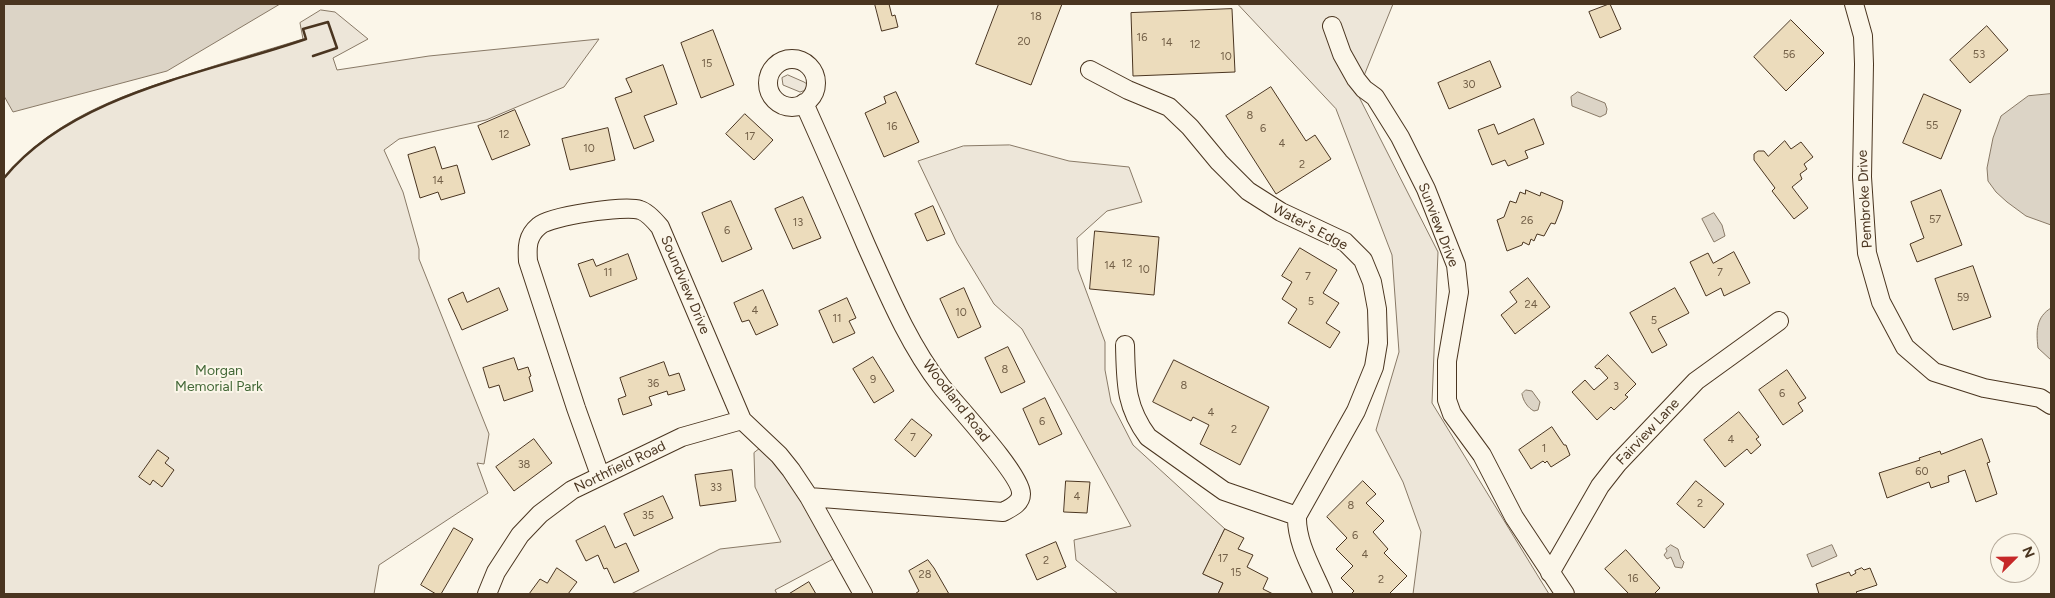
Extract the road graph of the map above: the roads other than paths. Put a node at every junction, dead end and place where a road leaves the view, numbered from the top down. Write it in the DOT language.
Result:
graph roads {
  1 [pos="1854,4"];
  2 [pos="1332,26"];
  3 [pos="1090,70"];
  4 [pos="804,103"];
  5 [pos="1779,321"];
  6 [pos="1125,345"];
  7 [pos="2051,405"];
  8 [pos="742,420"];
  9 [pos="600,475"];
  10 [pos="809,498"];
  11 [pos="1297,516"];
  12 [pos="1550,573"];
  13 [pos="487,594"];
  14 [pos="863,594"];
  15 [pos="1323,594"];
  16 [pos="1565,594"];
  1 -- 7 [label="street, Pembroke Drive"];
  2 -- 12 [label="street, Sunview Drive"];
  3 -- 11 [label="street, Water's Edge"];
  4 -- 10 [label="street, Woodland Road"];
  5 -- 12 [label="street, Fairview Lane"];
  6 -- 11 [label="street"];
  8 -- 9 [label="street, Northfield Road"];
  8 -- 9 [label="street, Soundview Drive"];
  8 -- 10 [label="street, Soundview Drive"];
  9 -- 13 [label="street, Northfield Road"];
  10 -- 14 [label="street"];
  11 -- 15 [label="street"];
  12 -- 16 [label="street, Sunview Drive"];
}
